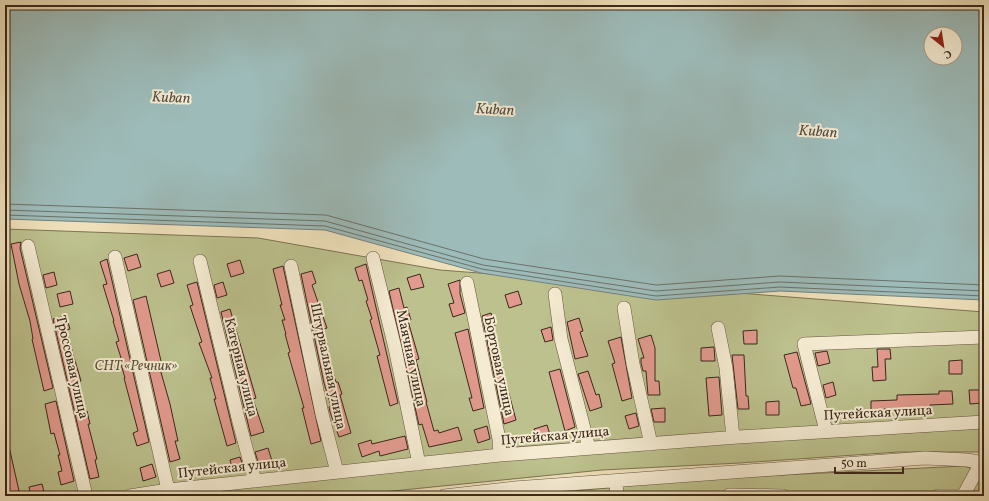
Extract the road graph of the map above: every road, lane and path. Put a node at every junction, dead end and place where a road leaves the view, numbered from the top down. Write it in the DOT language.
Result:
graph roads {
  1 [pos="28,246"];
  2 [pos="115,257"];
  3 [pos="373,258"];
  4 [pos="200,261"];
  5 [pos="291,266"];
  6 [pos="467,283"];
  7 [pos="555,294"];
  8 [pos="624,308"];
  9 [pos="718,328"];
  10 [pos="984,337"];
  11 [pos="984,422"];
  12 [pos="826,432"];
  13 [pos="733,437"];
  14 [pos="651,444"];
  15 [pos="589,448"];
  16 [pos="500,455"];
  17 [pos="982,463"];
  18 [pos="419,464"];
  19 [pos="337,472"];
  20 [pos="736,472"];
  21 [pos="256,481"];
  22 [pos="168,490"];
  23 [pos="616,490"];
  24 [pos="728,495"];
  25 [pos="86,496"];
  26 [pos="130,496"];
  27 [pos="444,496"];
  28 [pos="783,496"];
  29 [pos="938,496"];
  30 [pos="964,496"];
  1 -- 25 [label="street, Троссовая улица"];
  2 -- 22 [label="street"];
  3 -- 18 [label="street, Маячная улица"];
  4 -- 21 [label="street, Катерная улица"];
  5 -- 19 [label="street, Штурвальная улица"];
  6 -- 16 [label="street, Бортовая улица"];
  7 -- 15 [label="street"];
  8 -- 14 [label="street"];
  9 -- 13 [label="street"];
  10 -- 12 [label="street"];
  11 -- 12 [label="street, Путейская улица"];
  12 -- 13 [label="street, Путейская улица"];
  13 -- 14 [label="street, Путейская улица"];
  14 -- 15 [label="street, Путейская улица"];
  15 -- 16 [label="street, Путейская улица"];
  16 -- 18 [label="street, Путейская улица"];
  17 -- 20 [label="street"];
  17 -- 30 [label="street"];
  18 -- 19 [label="street, Путейская улица"];
  19 -- 21 [label="street, Путейская улица"];
  20 -- 23 [label="street"];
  20 -- 24 [label="street"];
  21 -- 22 [label="street, Путейская улица"];
  22 -- 26 [label="street, Путейская улица"];
  23 -- 27 [label="street"];
  24 -- 28 [label="street"];
  29 -- 30 [label="street"];
}
